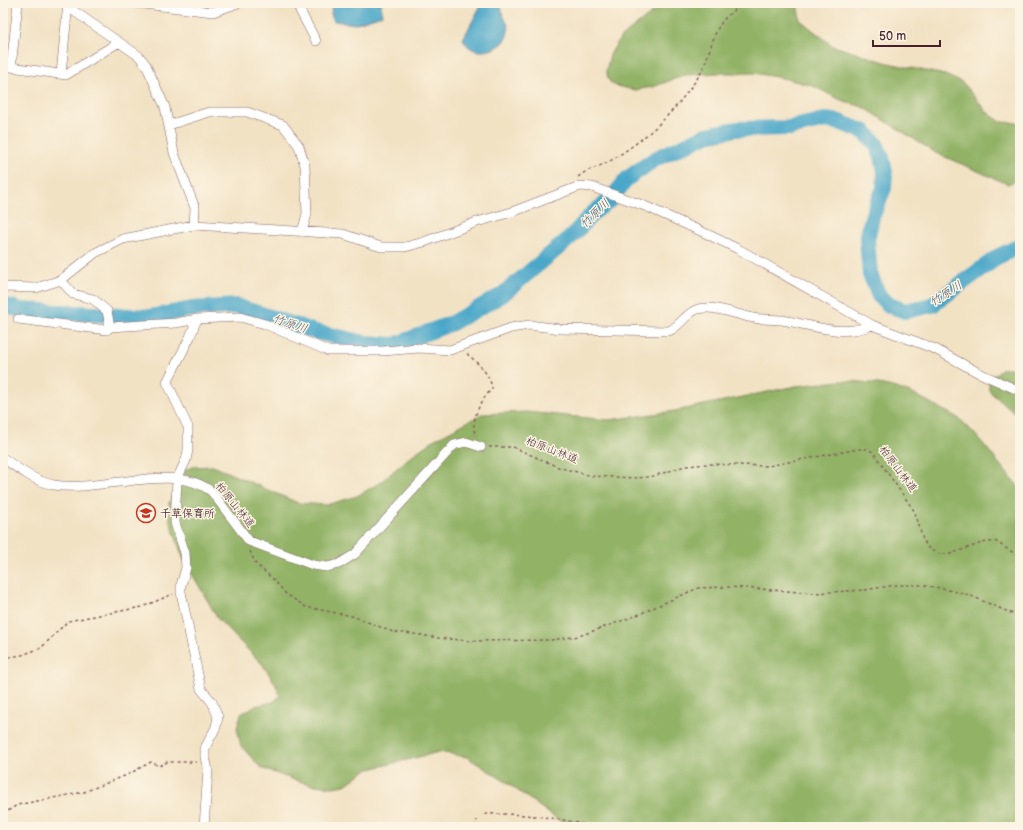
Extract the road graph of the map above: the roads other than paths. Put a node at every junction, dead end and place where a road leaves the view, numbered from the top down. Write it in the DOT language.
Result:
graph roads {
  1 [pos="18,3"];
  2 [pos="135,3"];
  3 [pos="238,3"];
  4 [pos="296,3"];
  5 [pos="68,5"];
  6 [pos="166,5"];
  7 [pos="217,7"];
  8 [pos="316,41"];
  9 [pos="119,42"];
  10 [pos="7,65"];
  11 [pos="61,74"];
  12 [pos="170,125"];
  13 [pos="194,225"];
  14 [pos="302,232"];
  15 [pos="61,280"];
  16 [pos="3,287"];
  17 [pos="18,319"];
  18 [pos="197,319"];
  19 [pos="872,325"];
  20 [pos="110,326"];
  21 [pos="1020,392"];
  22 [pos="481,448"];
  23 [pos="3,458"];
  24 [pos="177,479"];
  25 [pos="204,827"];
  1 -- 10 [label="street"];
  2 -- 6 [label="street"];
  3 -- 7 [label="street"];
  4 -- 8 [label="street"];
  5 -- 9 [label="street"];
  5 -- 11 [label="street"];
  6 -- 7 [label="street"];
  9 -- 11 [label="street"];
  9 -- 12 [label="street"];
  10 -- 11 [label="street"];
  12 -- 13 [label="street"];
  12 -- 14 [label="street"];
  13 -- 14 [label="street"];
  13 -- 15 [label="street"];
  14 -- 19 [label="street"];
  15 -- 16 [label="street"];
  15 -- 20 [label="street"];
  17 -- 20 [label="street"];
  18 -- 19 [label="street"];
  18 -- 20 [label="street"];
  18 -- 24 [label="street"];
  19 -- 21 [label="street"];
  22 -- 24 [label="street, 柏原山林道"];
  23 -- 24 [label="street, 柏原山林道"];
  24 -- 25 [label="street"];
}
